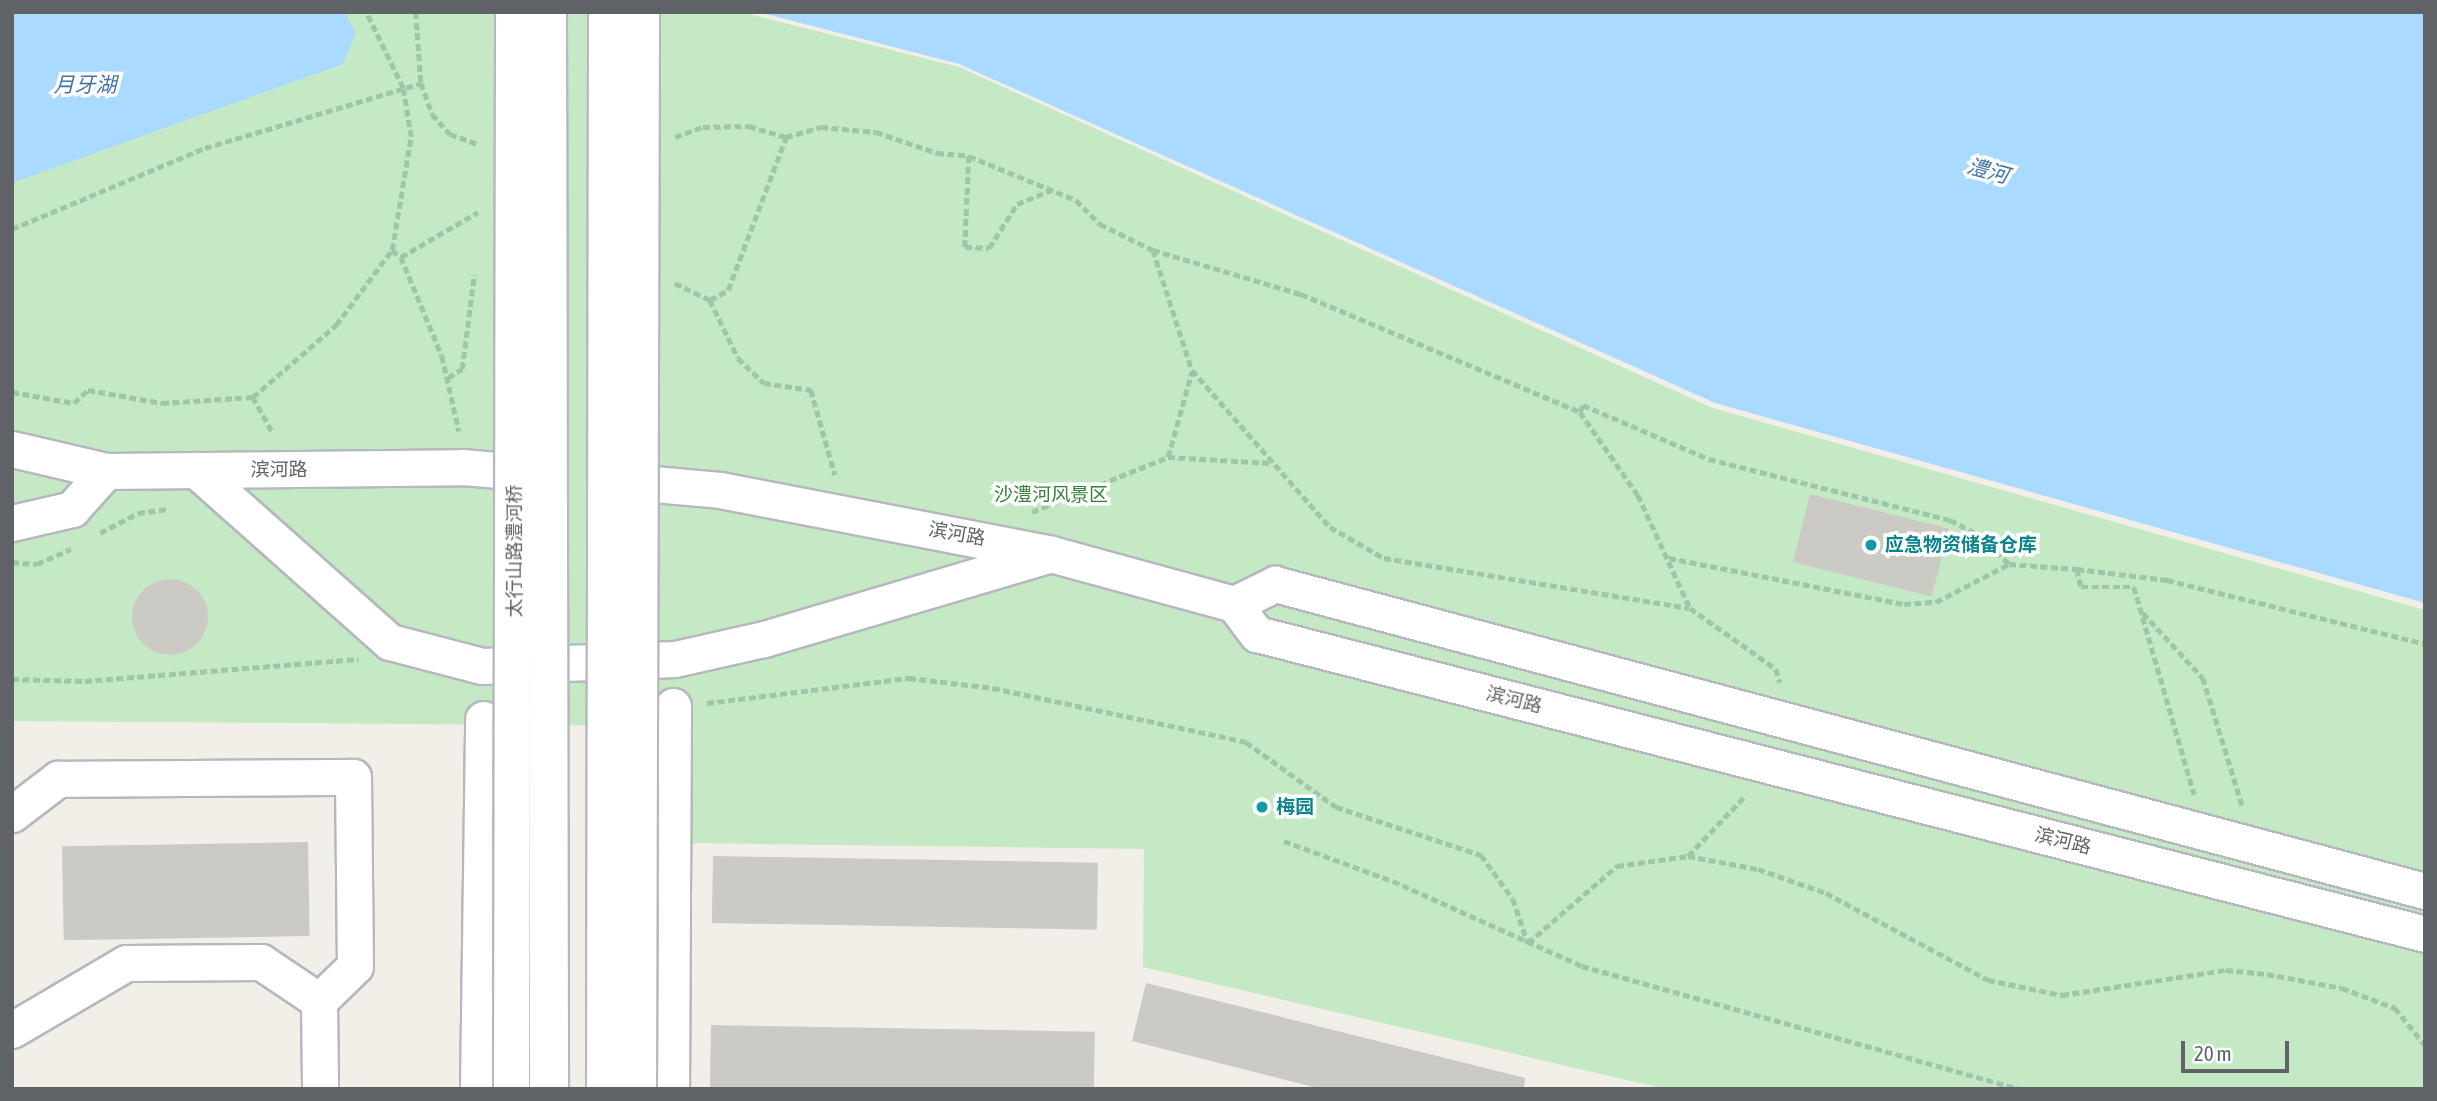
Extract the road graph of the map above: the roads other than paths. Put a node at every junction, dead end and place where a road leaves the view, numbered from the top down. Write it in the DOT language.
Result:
graph roads {
  1 [pos="513,12"];
  2 [pos="547,12"];
  3 [pos="608,12"];
  4 [pos="641,12"];
  5 [pos="12,449"];
  6 [pos="106,471"];
  7 [pos="531,473"];
  8 [pos="206,478"];
  9 [pos="624,481"];
  10 [pos="12,523"];
  11 [pos="1051,554"];
  12 [pos="1234,604"];
  13 [pos="673,706"];
  14 [pos="483,719"];
  15 [pos="1778,723"];
  16 [pos="1759,762"];
  17 [pos="12,814"];
  18 [pos="2206,834"];
  19 [pos="2194,875"];
  20 [pos="2425,891"];
  21 [pos="2425,934"];
  22 [pos="319,1001"];
  23 [pos="12,1030"];
  24 [pos="320,1089"];
  25 [pos="478,1089"];
  26 [pos="511,1089"];
  27 [pos="549,1089"];
  28 [pos="606,1089"];
  29 [pos="638,1089"];
  30 [pos="671,1089"];
  1 -- 7 [label="street, 太行山路澧河桥, bridge"];
  2 -- 7 [label="main road, 太行山路澧河桥, bridge"];
  3 -- 9 [label="main road, bridge"];
  4 -- 9 [label="street, bridge"];
  5 -- 6 [label="street, 滨河路"];
  6 -- 8 [label="street, 滨河路"];
  6 -- 10 [label="street"];
  7 -- 8 [label="street, 滨河路"];
  7 -- 26 [label="street, 太行山路澧河桥, bridge"];
  7 -- 27 [label="main road, 太行山路澧河桥, bridge"];
  8 -- 11 [label="street"];
  9 -- 11 [label="street, 滨河路"];
  9 -- 28 [label="main road, bridge"];
  9 -- 29 [label="street, bridge"];
  11 -- 12 [label="street, 滨河路"];
  12 -- 15 [label="street"];
  12 -- 16 [label="street, 滨河路"];
  13 -- 30 [label="street"];
  14 -- 25 [label="street"];
  15 -- 16 [label="street"];
  15 -- 18 [label="street"];
  16 -- 19 [label="street, 滨河路"];
  17 -- 22 [label="street"];
  18 -- 19 [label="street"];
  18 -- 20 [label="street"];
  19 -- 21 [label="street, 滨河路"];
  22 -- 23 [label="street"];
  22 -- 24 [label="street"];
}
